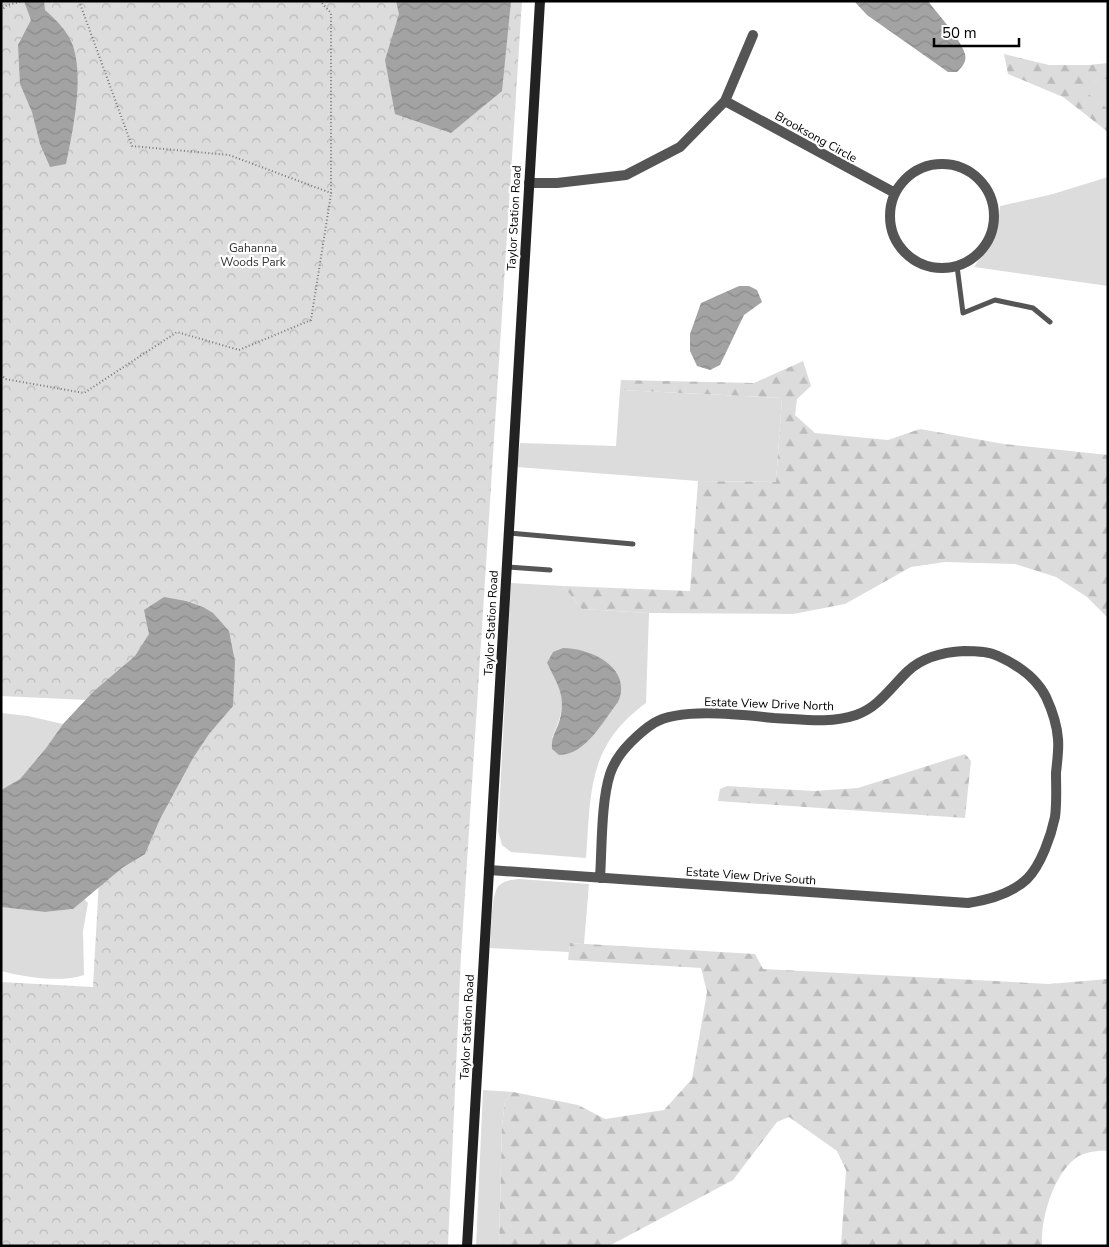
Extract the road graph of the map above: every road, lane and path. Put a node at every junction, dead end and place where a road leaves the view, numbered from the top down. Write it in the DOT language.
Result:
graph roads {
  1 [pos="24,1"];
  2 [pos="79,1"];
  3 [pos="320,1"];
  4 [pos="540,1"];
  5 [pos="1,11"];
  6 [pos="753,35"];
  7 [pos="725,101"];
  8 [pos="529,183"];
  9 [pos="331,193"];
  10 [pos="895,193"];
  11 [pos="957,266"];
  12 [pos="1050,322"];
  13 [pos="1,374"];
  14 [pos="509,533"];
  15 [pos="632,544"];
  16 [pos="507,567"];
  17 [pos="550,570"];
  18 [pos="489,870"];
  19 [pos="600,878"];
  20 [pos="1010,890"];
  21 [pos="467,1246"];
  1 -- 5 [label="path"];
  2 -- 9 [label="path"];
  3 -- 9 [label="path"];
  4 -- 8 [label="main road, Taylor Station Road"];
  6 -- 7 [label="street"];
  7 -- 8 [label="street"];
  7 -- 10 [label="street, Brooksong Circle"];
  8 -- 14 [label="main road, Taylor Station Road"];
  9 -- 13 [label="path"];
  10 -- 11 [label="street"];
  10 -- 11 [label="street"];
  11 -- 12 [label="lane"];
  14 -- 15 [label="lane"];
  14 -- 16 [label="main road, Taylor Station Road"];
  16 -- 17 [label="lane"];
  16 -- 18 [label="main road, Taylor Station Road"];
  18 -- 19 [label="street, Estate View Drive South"];
  18 -- 21 [label="main road, Taylor Station Road"];
  19 -- 20 [label="street, Estate View Drive South"];
  19 -- 20 [label="street, Estate View Drive North"];
}
